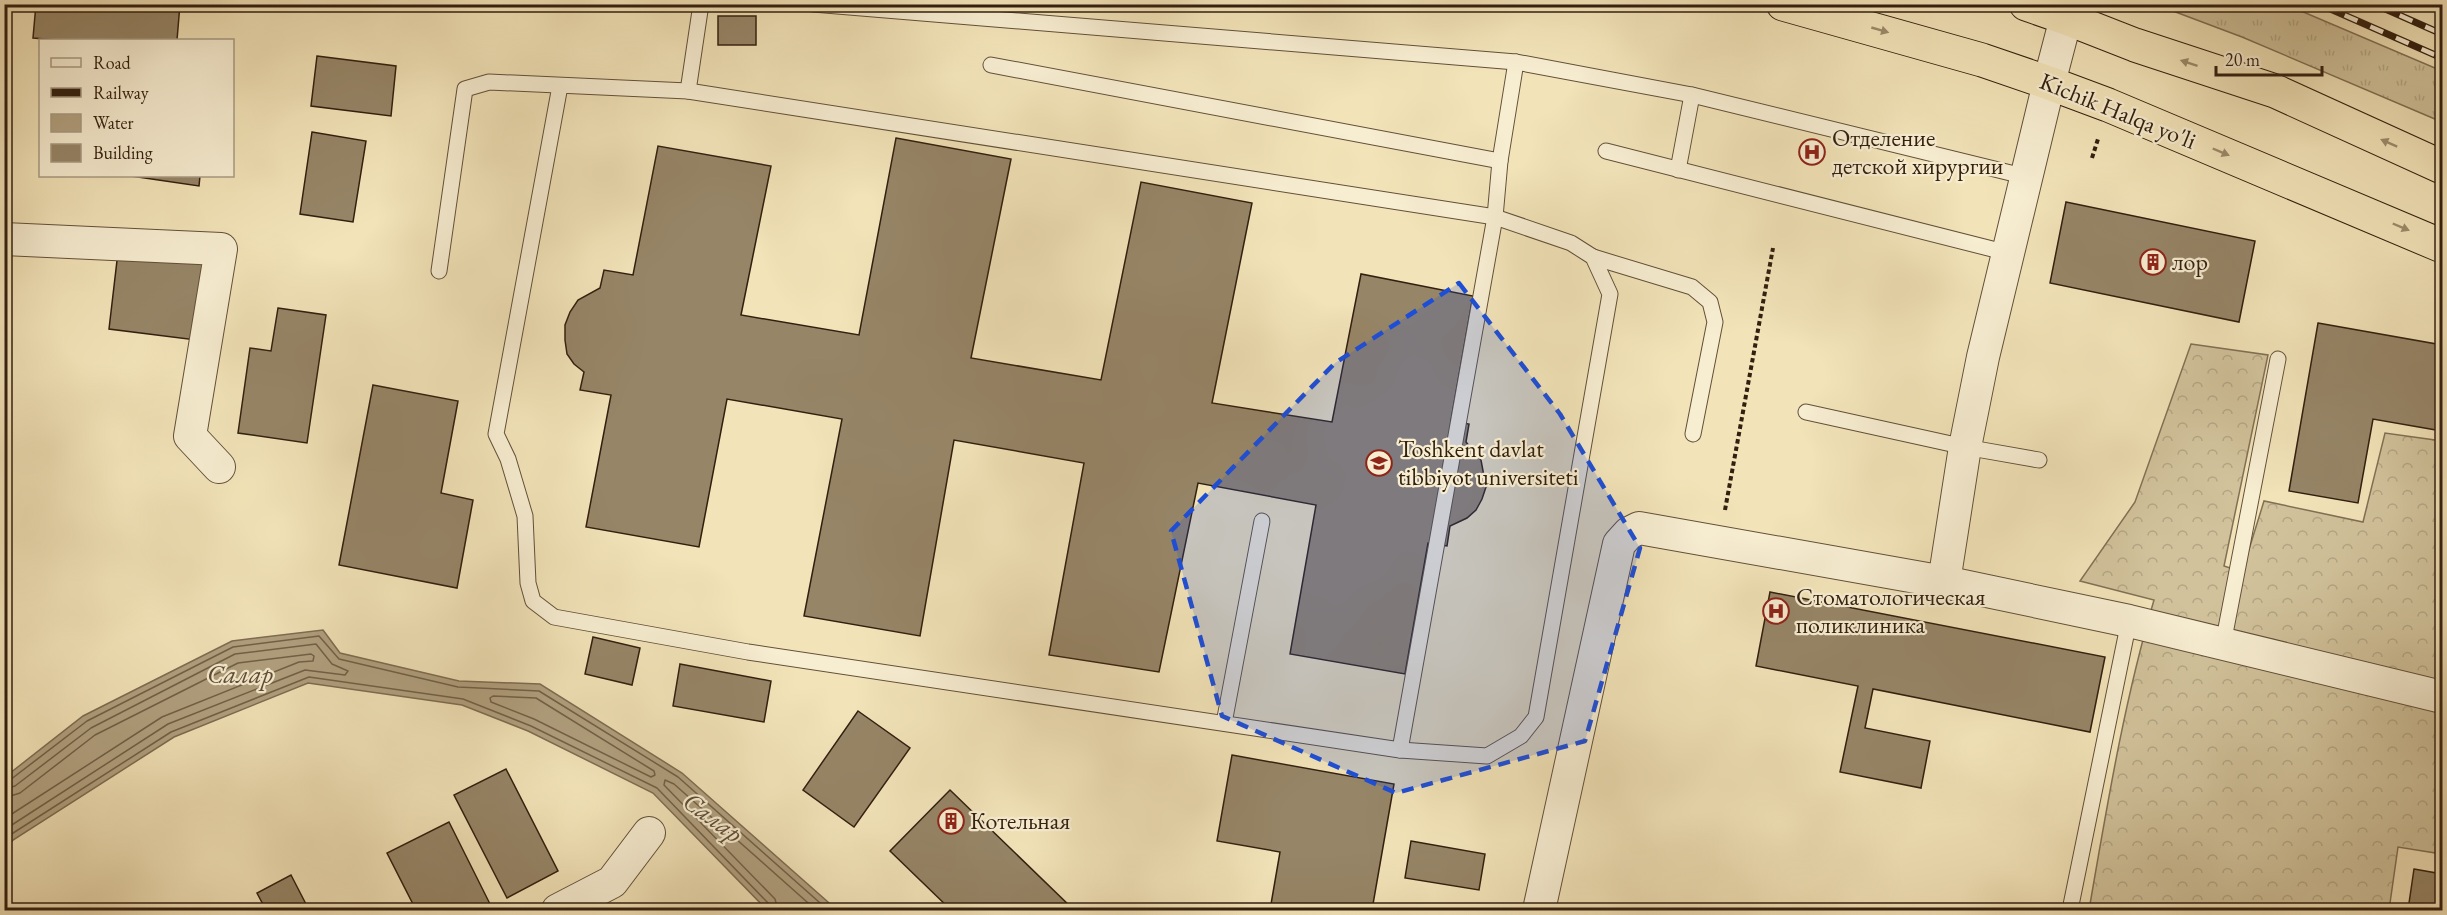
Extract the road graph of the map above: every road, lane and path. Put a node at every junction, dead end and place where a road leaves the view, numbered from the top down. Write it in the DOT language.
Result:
graph roads {
  1 [pos="701,4"];
  2 [pos="813,4"];
  3 [pos="1783,4"];
  4 [pos="2026,4"];
  5 [pos="2066,18"];
  6 [pos="1516,62"];
  7 [pos="990,64"];
  8 [pos="2049,82"];
  9 [pos="560,86"];
  10 [pos="688,91"];
  11 [pos="1692,95"];
  12 [pos="1606,151"];
  13 [pos="1500,161"];
  14 [pos="2442,167"];
  15 [pos="1678,170"];
  16 [pos="2027,177"];
  17 [pos="1495,217"];
  18 [pos="4,239"];
  19 [pos="2442,246"];
  20 [pos="1773,248"];
  21 [pos="2008,253"];
  22 [pos="1593,257"];
  23 [pos="439,271"];
  24 [pos="2278,359"];
  25 [pos="1806,412"];
  26 [pos="1693,434"];
  27 [pos="1965,447"];
  28 [pos="2038,460"];
  29 [pos="219,467"];
  30 [pos="1262,521"];
  31 [pos="1720,541"];
  32 [pos="1944,582"];
  33 [pos="2129,621"];
  34 [pos="2223,644"];
  35 [pos="2442,697"];
  36 [pos="1224,723"];
  37 [pos="1400,750"];
  38 [pos="649,833"];
  39 [pos="558,910"];
  40 [pos="1539,910"];
  41 [pos="2070,910"];
  1 -- 10 [label="lane"];
  2 -- 6 [label="lane"];
  3 -- 8 [label="highway, Kichik Halqa yo'li, one-way"];
  4 -- 5 [label="highway"];
  5 -- 8 [label="street"];
  14 -- 5 [label="highway, one-way"];
  6 -- 11 [label="lane"];
  6 -- 13 [label="lane"];
  7 -- 13 [label="lane"];
  8 -- 16 [label="street"];
  8 -- 19 [label="highway, Kichik Halqa yo'li, one-way"];
  9 -- 10 [label="lane"];
  9 -- 23 [label="lane"];
  9 -- 36 [label="lane"];
  10 -- 17 [label="lane"];
  11 -- 15 [label="lane"];
  11 -- 16 [label="lane"];
  12 -- 15 [label="lane"];
  13 -- 17 [label="lane"];
  15 -- 21 [label="lane"];
  16 -- 21 [label="street"];
  17 -- 22 [label="lane"];
  17 -- 37 [label="lane"];
  18 -- 29 [label="street"];
  20 -- 31 [label="path"];
  21 -- 27 [label="street"];
  22 -- 26 [label="lane"];
  22 -- 37 [label="lane"];
  24 -- 34 [label="lane"];
  25 -- 27 [label="lane"];
  27 -- 28 [label="lane"];
  27 -- 32 [label="street"];
  30 -- 36 [label="lane"];
  31 -- 32 [label="street"];
  31 -- 40 [label="street"];
  32 -- 33 [label="street"];
  33 -- 34 [label="street"];
  33 -- 41 [label="lane"];
  34 -- 35 [label="street"];
  36 -- 37 [label="lane"];
  38 -- 39 [label="street"];
}
